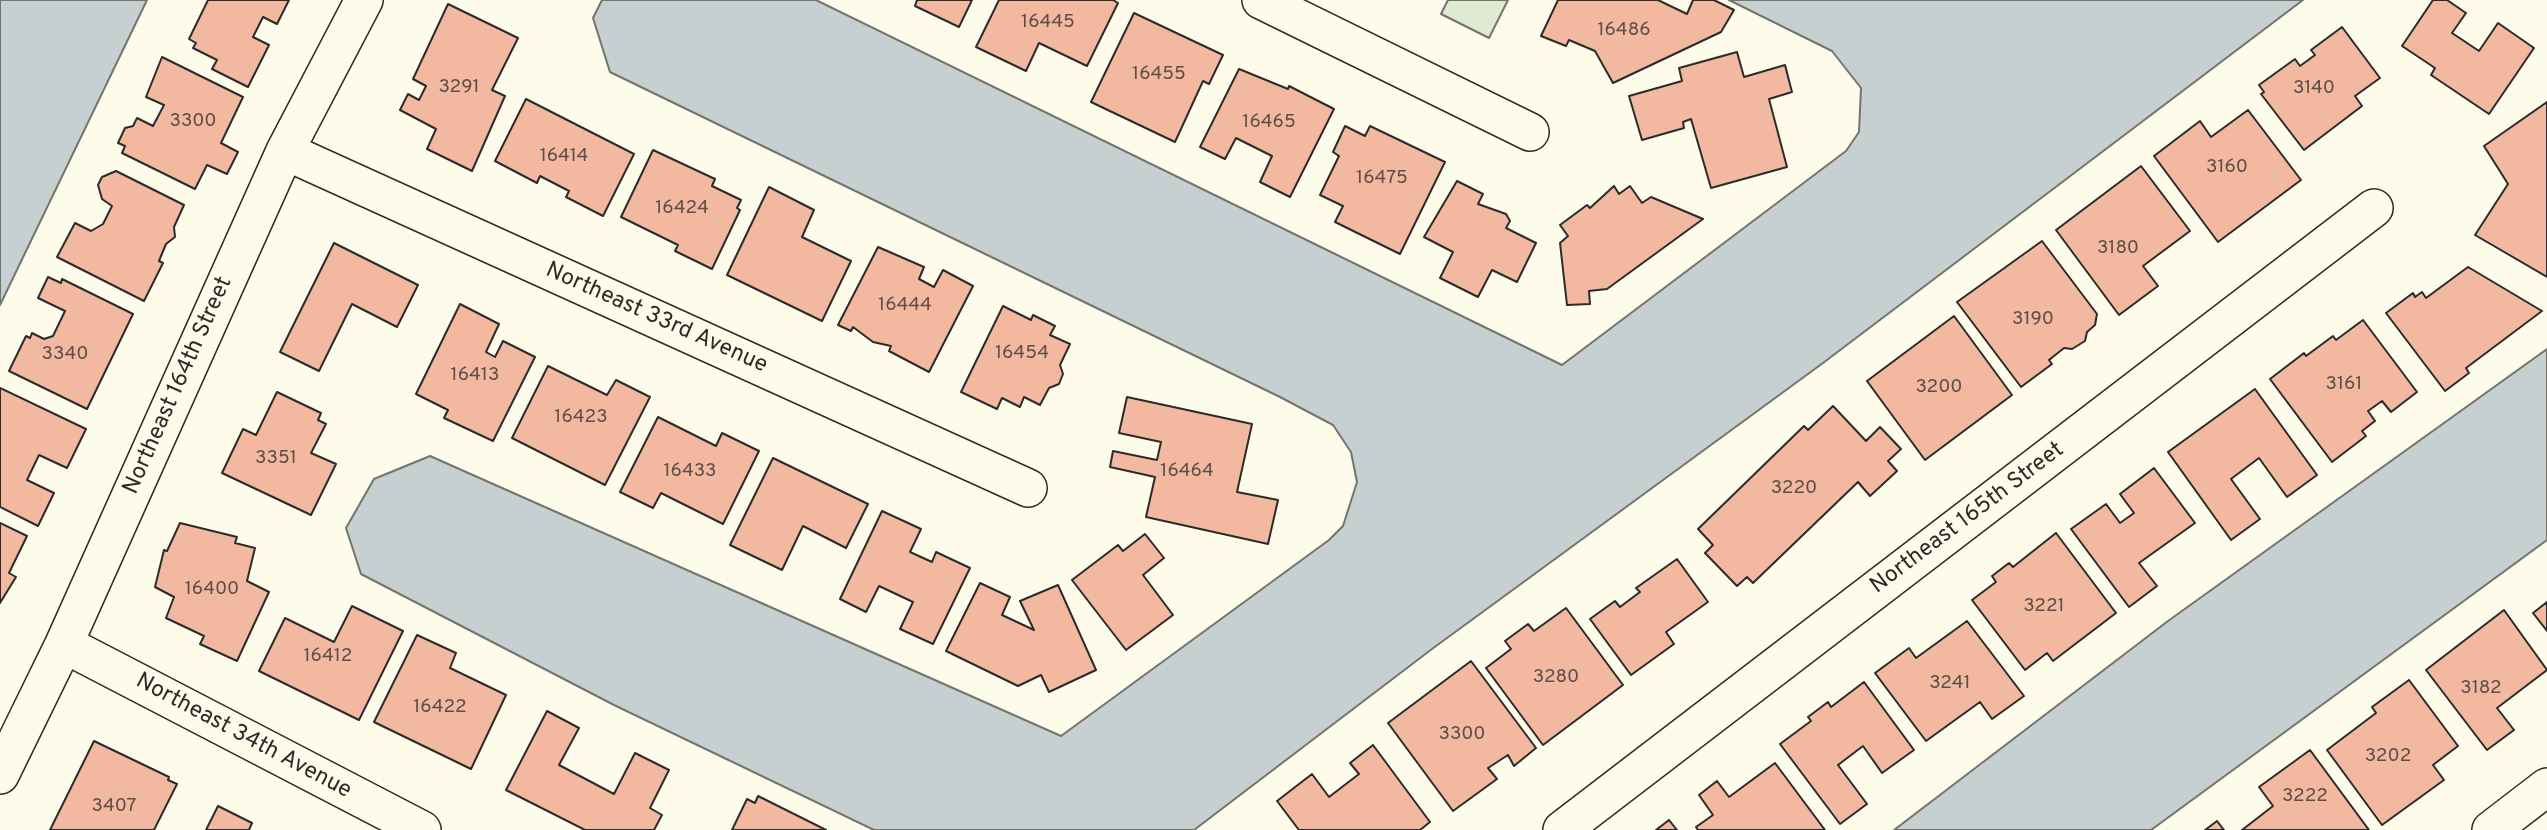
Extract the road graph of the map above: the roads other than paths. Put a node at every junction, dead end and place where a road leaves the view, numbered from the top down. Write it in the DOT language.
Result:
graph roads {
  1 [pos="364,0"];
  2 [pos="1261,0"];
  3 [pos="1530,132"];
  4 [pos="285,151"];
  5 [pos="2374,208"];
  6 [pos="1028,488"];
  7 [pos="64,644"];
  8 [pos="0,775"];
  9 [pos="2547,787"];
  10 [pos="422,830"];
  11 [pos="1562,830"];
  12 [pos="2491,830"];
  1 -- 4 [label="street, Northeast 164th Street"];
  2 -- 3 [label="street"];
  4 -- 6 [label="street, Northeast 33rd Avenue"];
  4 -- 7 [label="street, Northeast 164th Street"];
  5 -- 11 [label="street, Northeast 165th Street"];
  7 -- 8 [label="street, Northeast 164th Street"];
  7 -- 10 [label="street, Northeast 34th Avenue"];
  9 -- 12 [label="street"];
}
